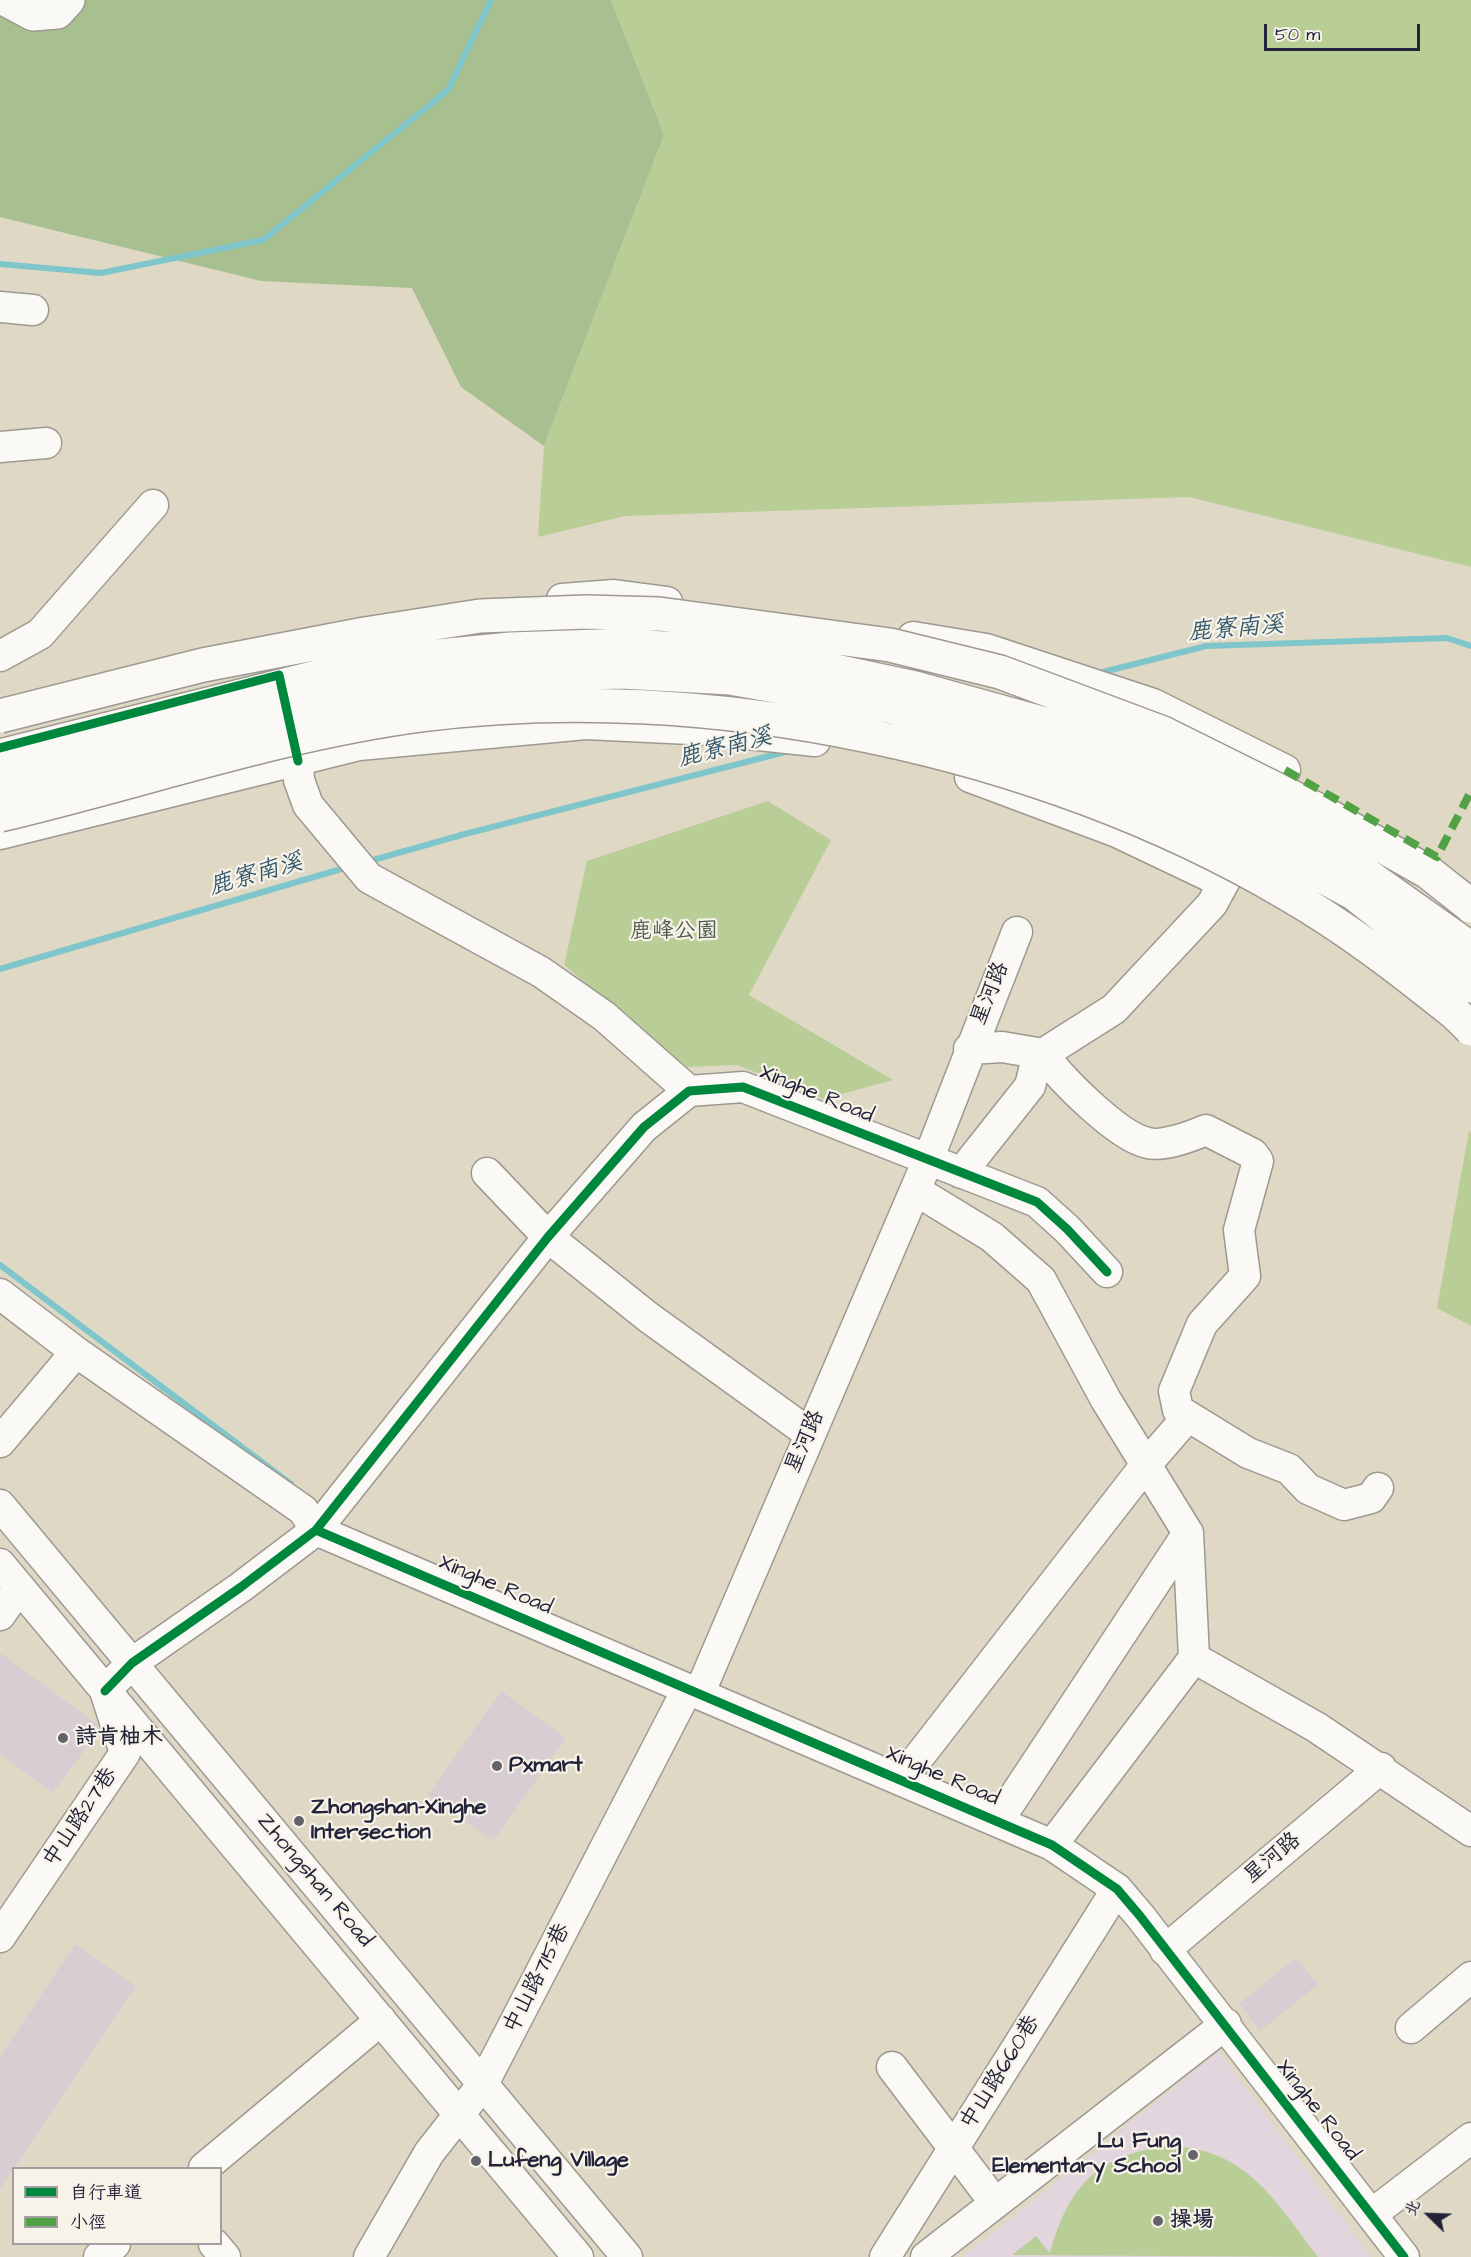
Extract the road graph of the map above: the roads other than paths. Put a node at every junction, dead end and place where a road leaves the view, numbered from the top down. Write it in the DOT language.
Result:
graph roads {
  1 [pos="7,0"];
  2 [pos="68,0"];
  3 [pos="0,307"];
  4 [pos="33,310"];
  5 [pos="46,443"];
  6 [pos="0,447"];
  7 [pos="153,505"];
  8 [pos="0,656"];
  9 [pos="0,704"];
  10 [pos="0,716"];
  11 [pos="0,756"];
  12 [pos="297,761"];
  13 [pos="0,782"];
  14 [pos="0,815"];
  15 [pos="0,834"];
  16 [pos="1222,882"];
  17 [pos="1471,906"];
  18 [pos="1017,932"];
  19 [pos="1471,949"];
  20 [pos="1471,986"];
  21 [pos="1471,1029"];
  22 [pos="969,1049"];
  23 [pos="1043,1054"];
  24 [pos="689,1091"];
  25 [pos="928,1160"];
  26 [pos="487,1173"];
  27 [pos="961,1173"];
  28 [pos="915,1190"];
  29 [pos="548,1237"];
  30 [pos="1107,1272"];
  31 [pos="0,1294"];
  32 [pos="76,1352"];
  33 [pos="1178,1410"];
  34 [pos="810,1434"];
  35 [pos="0,1442"];
  36 [pos="1145,1466"];
  37 [pos="1378,1488"];
  38 [pos="0,1505"];
  39 [pos="316,1530"];
  40 [pos="1188,1533"];
  41 [pos="0,1564"];
  42 [pos="20,1588"];
  43 [pos="0,1615"];
  44 [pos="1194,1658"];
  45 [pos="132,1663"];
  46 [pos="105,1691"];
  47 [pos="693,1692"];
  48 [pos="1381,1768"];
  49 [pos="901,1780"];
  50 [pos="998,1821"];
  51 [pos="1471,1831"];
  52 [pos="1052,1845"];
  53 [pos="1117,1889"];
  54 [pos="0,1937"];
  55 [pos="1165,1950"];
  56 [pos="1471,1978"];
  57 [pos="381,2020"];
  58 [pos="1226,2024"];
  59 [pos="1411,2028"];
  60 [pos="892,2067"];
  61 [pos="483,2084"];
  62 [pos="460,2115"];
  63 [pos="1471,2138"];
  64 [pos="954,2148"];
  65 [pos="206,2167"];
  66 [pos="995,2203"];
  67 [pos="1372,2214"];
  68 [pos="114,2245"];
  69 [pos="215,2245"];
  70 [pos="99,2257"];
  71 [pos="225,2257"];
  72 [pos="369,2257"];
  73 [pos="578,2257"];
  74 [pos="627,2257"];
  75 [pos="885,2257"];
  76 [pos="926,2257"];
  77 [pos="1404,2257"];
  1 -- 2 [label="main road"];
  3 -- 4 [label="street"];
  5 -- 6 [label="street"];
  7 -- 8 [label="street"];
  9 -- 16 [label="street"];
  10 -- 17 [label="main road, bridge"];
  11 -- 19 [label="main road, bridge"];
  12 -- 15 [label="street"];
  12 -- 16 [label="street"];
  12 -- 24 [label="street"];
  13 -- 20 [label="main road, bridge"];
  14 -- 21 [label="main road, bridge"];
  16 -- 23 [label="street"];
  18 -- 22 [label="street, 星河路"];
  22 -- 23 [label="street"];
  22 -- 25 [label="street, 星河路"];
  23 -- 27 [label="street"];
  23 -- 33 [label="street"];
  24 -- 25 [label="street, Xinghe Road"];
  24 -- 29 [label="street"];
  25 -- 27 [label="street, Xinghe Road"];
  25 -- 28 [label="street, 星河路"];
  26 -- 29 [label="street"];
  27 -- 30 [label="street, Xinghe Road"];
  28 -- 34 [label="street, 星河路"];
  28 -- 36 [label="street"];
  29 -- 34 [label="street"];
  29 -- 39 [label="street"];
  31 -- 32 [label="street"];
  32 -- 35 [label="street"];
  32 -- 39 [label="street"];
  33 -- 36 [label="street"];
  33 -- 37 [label="street"];
  34 -- 47 [label="street, 星河路"];
  36 -- 40 [label="street"];
  36 -- 49 [label="street"];
  38 -- 45 [label="street, Zhongshan Road"];
  39 -- 45 [label="street"];
  39 -- 47 [label="street, Xinghe Road"];
  40 -- 44 [label="street"];
  40 -- 50 [label="street"];
  41 -- 42 [label="street, Zhongshan Road"];
  42 -- 43 [label="street"];
  42 -- 46 [label="street, Zhongshan Road"];
  44 -- 48 [label="street"];
  44 -- 52 [label="street"];
  45 -- 46 [label="street"];
  45 -- 61 [label="street, Zhongshan Road"];
  46 -- 54 [label="street, 中山路27巷"];
  46 -- 57 [label="street, Zhongshan Road"];
  47 -- 49 [label="street, Xinghe Road"];
  47 -- 61 [label="street, 中山路715巷"];
  48 -- 51 [label="street"];
  48 -- 55 [label="street, 星河路"];
  49 -- 50 [label="street, Xinghe Road"];
  50 -- 52 [label="street, Xinghe Road"];
  52 -- 53 [label="street, Xinghe Road"];
  53 -- 55 [label="street, Xinghe Road"];
  53 -- 64 [label="street, 中山路660巷"];
  55 -- 58 [label="street, Xinghe Road"];
  56 -- 59 [label="street"];
  57 -- 62 [label="street, Zhongshan Road"];
  57 -- 65 [label="street"];
  58 -- 66 [label="street"];
  58 -- 67 [label="street, Xinghe Road"];
  60 -- 64 [label="street"];
  61 -- 62 [label="street, 中山路715巷"];
  61 -- 74 [label="street, Zhongshan Road"];
  62 -- 72 [label="street, 中山路715巷"];
  62 -- 73 [label="street, Zhongshan Road"];
  63 -- 67 [label="street"];
  64 -- 66 [label="street"];
  64 -- 75 [label="street, 中山路660巷"];
  66 -- 76 [label="street"];
  67 -- 77 [label="street, Xinghe Road"];
  68 -- 70 [label="street"];
  69 -- 71 [label="street"];
}
